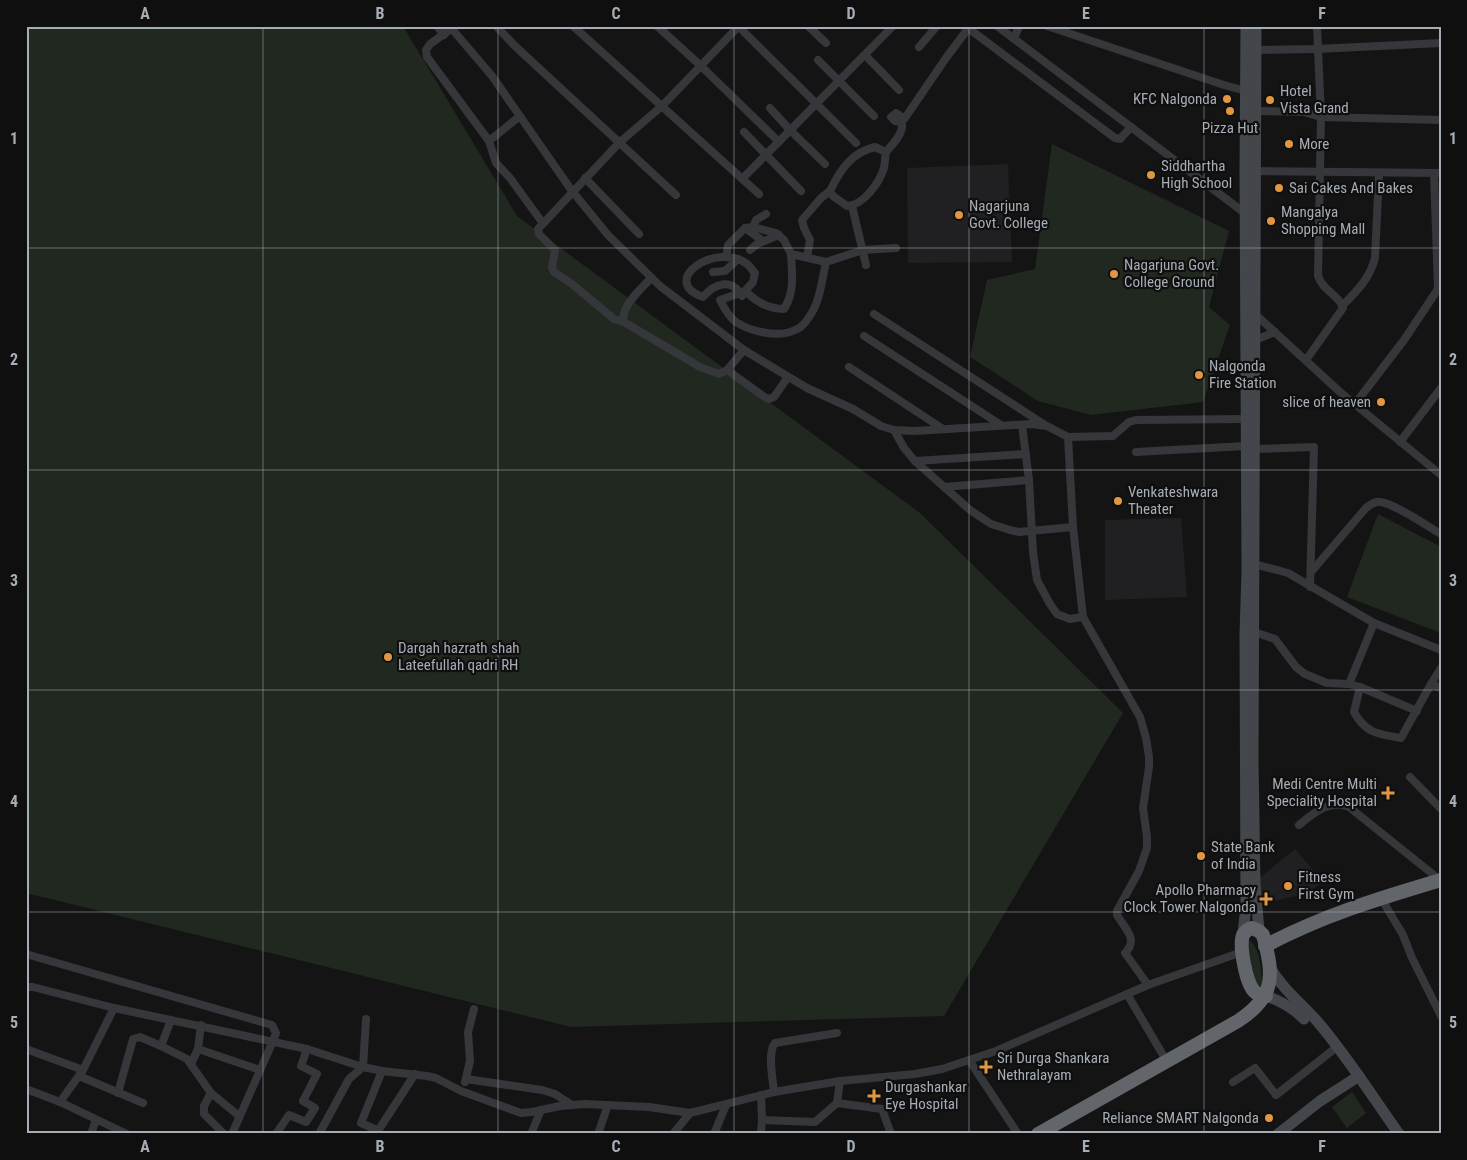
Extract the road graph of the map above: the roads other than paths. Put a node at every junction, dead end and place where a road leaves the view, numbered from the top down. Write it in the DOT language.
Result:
graph roads {
  1 [pos="437,26"];
  2 [pos="496,26"];
  3 [pos="573,26"];
  4 [pos="657,26"];
  5 [pos="727,26"];
  6 [pos="808,26"];
  7 [pos="892,26"];
  8 [pos="937,26"];
  9 [pos="997,26"];
  10 [pos="1019,26"];
  11 [pos="1047,26"];
  12 [pos="1246,26"];
  13 [pos="1256,26"];
  14 [pos="1317,26"];
  15 [pos="969,27"];
  16 [pos="454,28"];
  17 [pos="737,28"];
  18 [pos="444,34"];
  19 [pos="1014,39"];
  20 [pos="826,43"];
  21 [pos="1441,44"];
  22 [pos="919,48"];
  23 [pos="1317,49"];
  24 [pos="1256,50"];
  25 [pos="865,55"];
  26 [pos="818,60"];
  27 [pos="701,66"];
  28 [pos="839,80"];
  29 [pos="899,90"];
  30 [pos="1246,91"];
  31 [pos="816,104"];
  32 [pos="662,106"];
  33 [pos="770,108"];
  34 [pos="1256,111"];
  35 [pos="520,116"];
  36 [pos="874,116"];
  37 [pos="1321,117"];
  38 [pos="1441,120"];
  39 [pos="1131,127"];
  40 [pos="790,130"];
  41 [pos="744,132"];
  42 [pos="488,141"];
  43 [pos="620,142"];
  44 [pos="779,142"];
  45 [pos="856,143"];
  46 [pos="886,152"];
  47 [pos="765,156"];
  48 [pos="825,164"];
  49 [pos="1250,171"];
  50 [pos="1320,172"];
  51 [pos="1379,173"];
  52 [pos="1437,173"];
  53 [pos="586,178"];
  54 [pos="742,179"];
  55 [pos="572,191"];
  56 [pos="801,191"];
  57 [pos="830,191"];
  58 [pos="758,194"];
  59 [pos="676,195"];
  60 [pos="852,206"];
  61 [pos="766,214"];
  62 [pos="1246,214"];
  63 [pos="542,222"];
  64 [pos="749,228"];
  65 [pos="639,234"];
  66 [pos="1439,235"];
  67 [pos="779,236"];
  68 [pos="763,241"];
  69 [pos="896,248"];
  70 [pos="750,250"];
  71 [pos="862,250"];
  72 [pos="791,254"];
  73 [pos="726,257"];
  74 [pos="807,257"];
  75 [pos="738,259"];
  76 [pos="826,262"];
  77 [pos="866,265"];
  78 [pos="713,272"];
  79 [pos="651,278"];
  80 [pos="741,290"];
  81 [pos="1440,290"];
  82 [pos="1343,305"];
  83 [pos="874,314"];
  84 [pos="1255,314"];
  85 [pos="624,322"];
  86 [pos="1275,332"];
  87 [pos="864,336"];
  88 [pos="1255,340"];
  89 [pos="744,350"];
  90 [pos="1306,360"];
  91 [pos="849,367"];
  92 [pos="727,370"];
  93 [pos="788,377"];
  94 [pos="1441,388"];
  95 [pos="1354,404"];
  96 [pos="1246,419"];
  97 [pos="1001,425"];
  98 [pos="1022,425"];
  99 [pos="1047,426"];
  100 [pos="943,429"];
  101 [pos="894,430"];
  102 [pos="1068,437"];
  103 [pos="1400,442"];
  104 [pos="1250,448"];
  105 [pos="1136,452"];
  106 [pos="1026,454"];
  107 [pos="915,461"];
  108 [pos="1441,476"];
  109 [pos="1029,480"];
  110 [pos="944,487"];
  111 [pos="1073,527"];
  112 [pos="1032,531"];
  113 [pos="1441,534"];
  114 [pos="1254,564"];
  115 [pos="1311,572"];
  116 [pos="1310,587"];
  117 [pos="1083,617"];
  118 [pos="1374,623"];
  119 [pos="1254,632"];
  120 [pos="1441,650"];
  121 [pos="1441,668"];
  122 [pos="1349,684"];
  123 [pos="1431,684"];
  124 [pos="1360,687"];
  125 [pos="1441,688"];
  126 [pos="1417,711"];
  127 [pos="1410,777"];
  128 [pos="1441,809"];
  129 [pos="1298,825"];
  130 [pos="1441,880"];
  131 [pos="1381,898"];
  132 [pos="1243,935"];
  133 [pos="1262,938"];
  134 [pos="1242,952"];
  135 [pos="26,954"];
  136 [pos="1268,962"];
  137 [pos="1148,985"];
  138 [pos="1250,986"];
  139 [pos="26,987"];
  140 [pos="1127,994"];
  141 [pos="1266,996"];
  142 [pos="114,1008"];
  143 [pos="474,1009"];
  144 [pos="1441,1016"];
  145 [pos="366,1019"];
  146 [pos="170,1020"];
  147 [pos="201,1025"];
  148 [pos="837,1033"];
  149 [pos="273,1041"];
  150 [pos="161,1046"];
  151 [pos="26,1049"];
  152 [pos="198,1049"];
  153 [pos="308,1049"];
  154 [pos="1333,1050"];
  155 [pos="1163,1055"];
  156 [pos="969,1060"];
  157 [pos="191,1064"];
  158 [pos="363,1067"];
  159 [pos="260,1070"];
  160 [pos="382,1071"];
  161 [pos="81,1073"];
  162 [pos="415,1074"];
  163 [pos="1357,1078"];
  164 [pos="466,1079"];
  165 [pos="840,1081"];
  166 [pos="1233,1082"];
  167 [pos="26,1089"];
  168 [pos="461,1091"];
  169 [pos="210,1092"];
  170 [pos="774,1092"];
  171 [pos="118,1093"];
  172 [pos="761,1095"];
  173 [pos="60,1102"];
  174 [pos="143,1103"];
  175 [pos="837,1103"];
  176 [pos="572,1105"];
  177 [pos="608,1105"];
  178 [pos="726,1105"];
  179 [pos="541,1110"];
  180 [pos="690,1113"];
  181 [pos="239,1116"];
  182 [pos="96,1120"];
  183 [pos="762,1120"];
  184 [pos="114,1132"];
  185 [pos="377,1132"];
  186 [pos="531,1132"];
  187 [pos="91,1134"];
  188 [pos="127,1134"];
  189 [pos="224,1134"];
  190 [pos="232,1134"];
  191 [pos="276,1134"];
  192 [pos="319,1134"];
  193 [pos="541,1134"];
  194 [pos="598,1134"];
  195 [pos="673,1134"];
  196 [pos="714,1134"];
  197 [pos="761,1134"];
  198 [pos="891,1134"];
  199 [pos="1018,1134"];
  200 [pos="1029,1134"];
  201 [pos="1038,1134"];
  202 [pos="1278,1134"];
  203 [pos="1390,1134"];
  204 [pos="1399,1134"];
  1 -- 18 [label="street"];
  2 -- 43 [label="street"];
  3 -- 32 [label="street"];
  4 -- 27 [label="street"];
  5 -- 17 [label="street"];
  6 -- 20 [label="street"];
  7 -- 25 [label="street"];
  8 -- 22 [label="street"];
  9 -- 19 [label="street"];
  10 -- 19 [label="street"];
  11 -- 30 [label="street"];
  12 -- 30 [label="main road"];
  13 -- 24 [label="main road"];
  14 -- 23 [label="street"];
  15 -- 39 [label="street"];
  15 -- 46 [label="street"];
  16 -- 18 [label="street"];
  16 -- 35 [label="street"];
  17 -- 27 [label="street"];
  17 -- 31 [label="street"];
  18 -- 42 [label="street"];
  19 -- 39 [label="street"];
  21 -- 23 [label="street"];
  23 -- 24 [label="street"];
  23 -- 37 [label="street"];
  24 -- 34 [label="main road"];
  25 -- 28 [label="street"];
  25 -- 29 [label="street"];
  26 -- 28 [label="street"];
  27 -- 32 [label="street"];
  27 -- 44 [label="street"];
  28 -- 31 [label="street"];
  28 -- 36 [label="street"];
  30 -- 49 [label="main road"];
  31 -- 40 [label="street"];
  31 -- 45 [label="street"];
  32 -- 43 [label="street"];
  32 -- 54 [label="street"];
  33 -- 40 [label="street"];
  34 -- 37 [label="street"];
  34 -- 49 [label="main road"];
  35 -- 42 [label="street"];
  35 -- 55 [label="street"];
  37 -- 38 [label="street"];
  37 -- 50 [label="street"];
  39 -- 62 [label="street"];
  40 -- 44 [label="street"];
  40 -- 48 [label="street"];
  41 -- 47 [label="street"];
  42 -- 63 [label="street"];
  43 -- 53 [label="street"];
  43 -- 59 [label="street"];
  44 -- 47 [label="street"];
  46 -- 57 [label="street"];
  46 -- 60 [label="street"];
  47 -- 54 [label="street"];
  47 -- 56 [label="street"];
  49 -- 50 [label="street"];
  49 -- 62 [label="main road"];
  49 -- 84 [label="main road"];
  50 -- 51 [label="street"];
  50 -- 82 [label="street"];
  51 -- 52 [label="street"];
  51 -- 82 [label="street"];
  52 -- 66 [label="street"];
  53 -- 55 [label="street"];
  53 -- 65 [label="street"];
  54 -- 58 [label="street"];
  55 -- 63 [label="street"];
  55 -- 79 [label="street"];
  57 -- 60 [label="street"];
  57 -- 74 [label="street"];
  60 -- 71 [label="street"];
  61 -- 64 [label="street"];
  62 -- 96 [label="main road"];
  63 -- 85 [label="street"];
  64 -- 67 [label="street"];
  64 -- 68 [label="street"];
  64 -- 73 [label="street"];
  66 -- 81 [label="street"];
  67 -- 68 [label="street"];
  67 -- 72 [label="street"];
  68 -- 70 [label="street"];
  69 -- 71 [label="street"];
  71 -- 76 [label="street"];
  71 -- 77 [label="street"];
  72 -- 74 [label="street"];
  72 -- 80 [label="street"];
  73 -- 75 [label="street"];
  73 -- 80 [label="street"];
  74 -- 76 [label="street"];
  75 -- 78 [label="street"];
  75 -- 80 [label="street"];
  76 -- 80 [label="street"];
  79 -- 85 [label="street"];
  79 -- 89 [label="street"];
  81 -- 95 [label="street"];
  82 -- 90 [label="street"];
  83 -- 99 [label="street"];
  84 -- 86 [label="street"];
  84 -- 88 [label="main road"];
  85 -- 92 [label="street"];
  86 -- 88 [label="street"];
  86 -- 90 [label="street"];
  87 -- 97 [label="street"];
  88 -- 104 [label="main road"];
  89 -- 92 [label="street"];
  89 -- 93 [label="street"];
  90 -- 95 [label="street"];
  91 -- 100 [label="street"];
  92 -- 93 [label="street"];
  93 -- 101 [label="street"];
  94 -- 103 [label="street"];
  95 -- 103 [label="street"];
  96 -- 102 [label="street"];
  96 -- 104 [label="main road"];
  97 -- 98 [label="street"];
  97 -- 100 [label="street"];
  98 -- 99 [label="street"];
  98 -- 106 [label="street"];
  99 -- 102 [label="street"];
  100 -- 101 [label="street"];
  101 -- 107 [label="street"];
  102 -- 111 [label="street"];
  103 -- 108 [label="street"];
  104 -- 105 [label="street"];
  104 -- 114 [label="main road"];
  104 -- 115 [label="street"];
  104 -- 132 [label="main road"];
  106 -- 107 [label="street"];
  106 -- 109 [label="street"];
  107 -- 110 [label="street"];
  109 -- 110 [label="street"];
  109 -- 112 [label="street"];
  110 -- 112 [label="street"];
  111 -- 112 [label="street"];
  111 -- 117 [label="street"];
  112 -- 117 [label="street"];
  113 -- 115 [label="street"];
  114 -- 116 [label="street"];
  114 -- 119 [label="main road"];
  115 -- 116 [label="street"];
  116 -- 118 [label="street"];
  117 -- 137 [label="street"];
  118 -- 120 [label="street"];
  118 -- 122 [label="street"];
  119 -- 122 [label="street"];
  119 -- 133 [label="main road"];
  121 -- 123 [label="street"];
  122 -- 124 [label="street"];
  123 -- 125 [label="street"];
  123 -- 126 [label="street"];
  124 -- 126 [label="street"];
  124 -- 126 [label="street"];
  127 -- 128 [label="street"];
  129 -- 130 [label="street"];
  130 -- 131 [label="highway"];
  131 -- 133 [label="highway"];
  131 -- 144 [label="street"];
  132 -- 133 [label="highway"];
  132 -- 134 [label="highway"];
  133 -- 136 [label="highway"];
  134 -- 137 [label="street"];
  134 -- 138 [label="highway"];
  135 -- 149 [label="street"];
  136 -- 141 [label="highway"];
  136 -- 163 [label="main road"];
  137 -- 140 [label="street"];
  138 -- 141 [label="highway"];
  138 -- 155 [label="highway"];
  139 -- 142 [label="street"];
  140 -- 155 [label="street"];
  140 -- 156 [label="street"];
  141 -- 154 [label="main road"];
  141 -- 201 [label="highway"];
  142 -- 146 [label="street"];
  142 -- 161 [label="street"];
  143 -- 164 [label="street"];
  145 -- 158 [label="street"];
  146 -- 147 [label="street"];
  146 -- 150 [label="street"];
  147 -- 149 [label="street"];
  147 -- 152 [label="street"];
  148 -- 170 [label="street"];
  149 -- 153 [label="street"];
  149 -- 159 [label="street"];
  150 -- 157 [label="street"];
  150 -- 171 [label="street"];
  151 -- 161 [label="street"];
  152 -- 157 [label="street"];
  152 -- 159 [label="street"];
  153 -- 158 [label="street"];
  153 -- 191 [label="street"];
  154 -- 163 [label="main road"];
  154 -- 166 [label="street"];
  155 -- 200 [label="highway"];
  156 -- 165 [label="street"];
  156 -- 199 [label="street"];
  157 -- 169 [label="street"];
  158 -- 160 [label="street"];
  158 -- 192 [label="street"];
  159 -- 181 [label="street"];
  160 -- 162 [label="street"];
  160 -- 185 [label="street"];
  161 -- 171 [label="street"];
  161 -- 173 [label="street"];
  162 -- 168 [label="street"];
  162 -- 185 [label="street"];
  163 -- 202 [label="main road"];
  163 -- 203 [label="main road"];
  163 -- 204 [label="main road"];
  164 -- 168 [label="street"];
  164 -- 176 [label="street"];
  165 -- 170 [label="street"];
  165 -- 175 [label="street"];
  167 -- 173 [label="street"];
  168 -- 179 [label="street"];
  169 -- 181 [label="street"];
  169 -- 189 [label="street"];
  170 -- 172 [label="street"];
  171 -- 174 [label="street"];
  172 -- 178 [label="street"];
  172 -- 183 [label="street"];
  173 -- 182 [label="street"];
  175 -- 183 [label="street"];
  175 -- 198 [label="street"];
  176 -- 177 [label="street"];
  176 -- 179 [label="street"];
  177 -- 180 [label="street"];
  177 -- 194 [label="street"];
  178 -- 180 [label="street"];
  178 -- 196 [label="street"];
  179 -- 186 [label="street"];
  180 -- 195 [label="street"];
  181 -- 190 [label="street"];
  182 -- 184 [label="street"];
  182 -- 187 [label="street"];
  183 -- 197 [label="street"];
  184 -- 188 [label="street"];
  186 -- 193 [label="street"];
}
